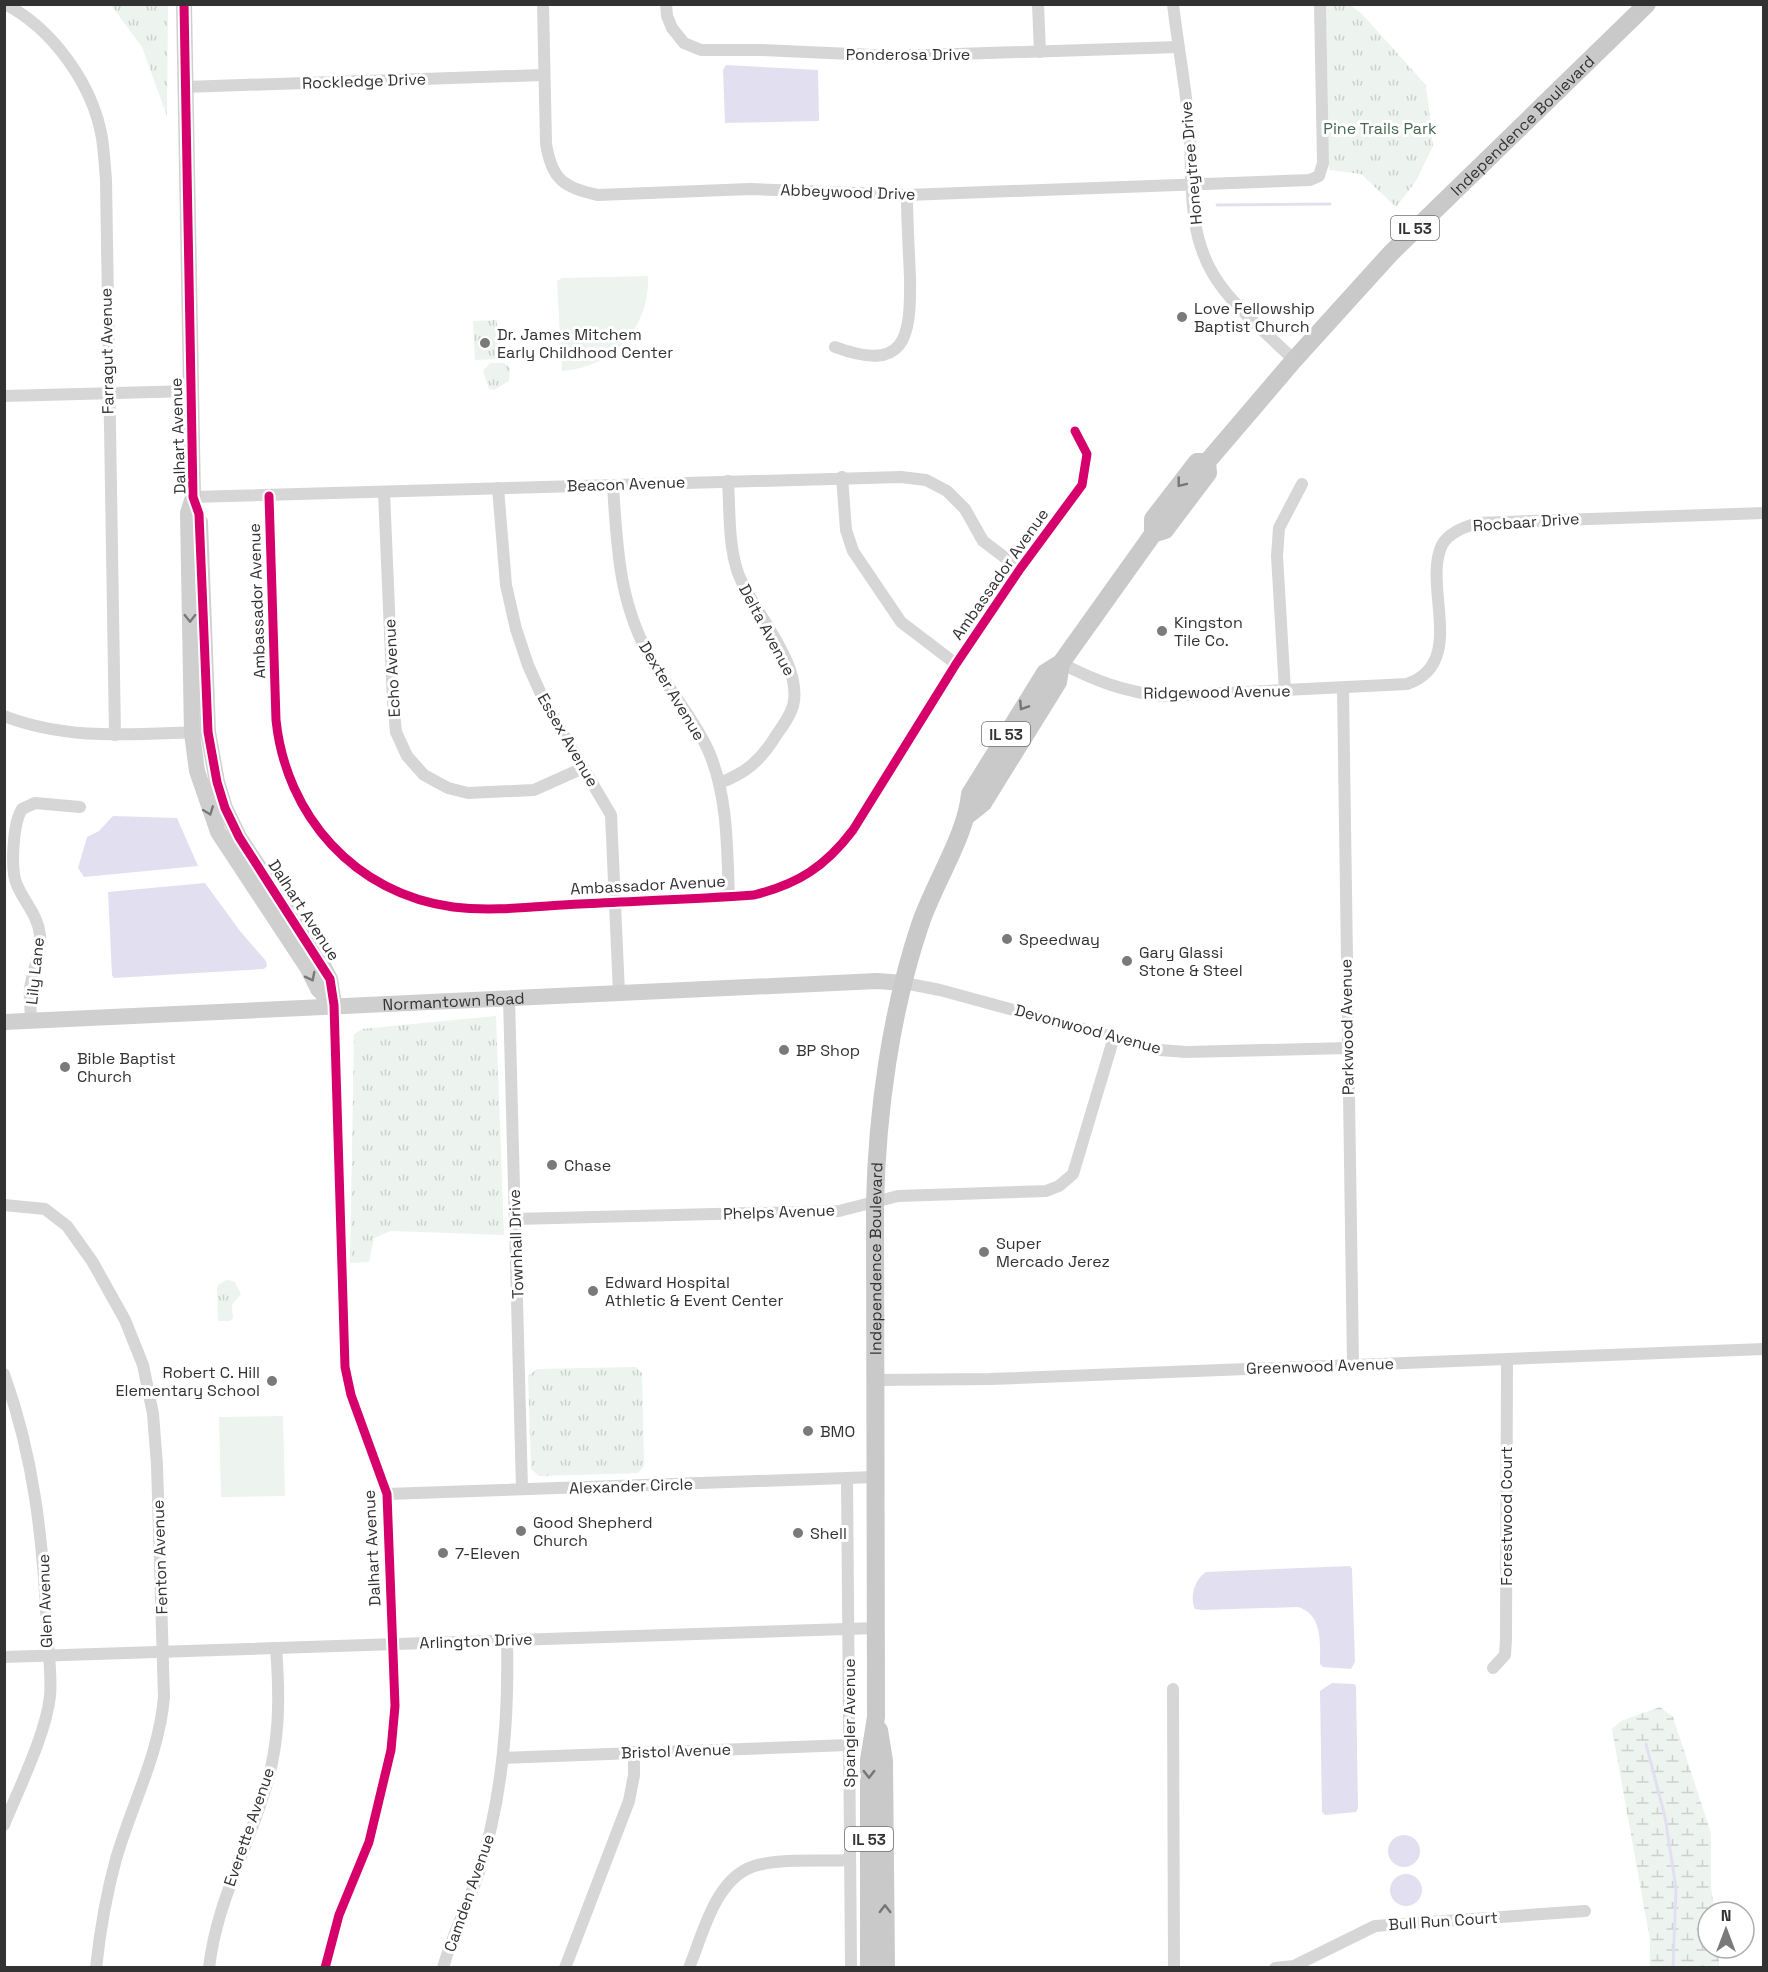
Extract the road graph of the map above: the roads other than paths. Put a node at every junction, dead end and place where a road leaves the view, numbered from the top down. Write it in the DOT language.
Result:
graph roads {
  1 [pos="5,4"];
  2 [pos="184,4"];
  3 [pos="543,4"];
  4 [pos="666,4"];
  5 [pos="1038,4"];
  6 [pos="1173,4"];
  7 [pos="1320,4"];
  8 [pos="1647,4"];
  9 [pos="1178,47"];
  10 [pos="1040,52"];
  11 [pos="543,75"];
  12 [pos="185,87"];
  13 [pos="1190,185"];
  14 [pos="907,195"];
  15 [pos="835,347"];
  16 [pos="1294,360"];
  17 [pos="191,391"];
  18 [pos="108,393"];
  19 [pos="4,396"];
  20 [pos="1075,431"];
  21 [pos="842,477"];
  22 [pos="728,481"];
  23 [pos="1302,484"];
  24 [pos="614,485"];
  25 [pos="498,488"];
  26 [pos="384,492"];
  27 [pos="269,496"];
  28 [pos="193,498"];
  29 [pos="1764,513"];
  30 [pos="1020,569"];
  31 [pos="1061,663"];
  32 [pos="956,664"];
  33 [pos="1343,689"];
  34 [pos="1285,691"];
  35 [pos="4,716"];
  36 [pos="200,732"];
  37 [pos="115,735"];
  38 [pos="583,768"];
  39 [pos="719,783"];
  40 [pos="80,807"];
  41 [pos="729,896"];
  42 [pos="616,902"];
  43 [pos="904,983"];
  44 [pos="619,993"];
  45 [pos="509,998"];
  46 [pos="333,1005"];
  47 [pos="31,1021"];
  48 [pos="4,1022"];
  49 [pos="1114,1038"];
  50 [pos="1348,1048"];
  51 [pos="875,1203"];
  52 [pos="4,1205"];
  53 [pos="515,1219"];
  54 [pos="1764,1349"];
  55 [pos="1507,1359"];
  56 [pos="1353,1364"];
  57 [pos="4,1374"];
  58 [pos="876,1380"];
  59 [pos="875,1477"];
  60 [pos="847,1478"];
  61 [pos="522,1489"];
  62 [pos="387,1494"];
  63 [pos="876,1628"];
  64 [pos="848,1629"];
  65 [pos="507,1640"];
  66 [pos="391,1644"];
  67 [pos="276,1648"];
  68 [pos="162,1651"];
  69 [pos="47,1656"];
  70 [pos="4,1657"];
  71 [pos="1493,1668"];
  72 [pos="1173,1689"];
  73 [pos="876,1717"];
  74 [pos="849,1745"];
  75 [pos="634,1752"];
  76 [pos="504,1758"];
  77 [pos="4,1825"];
  78 [pos="849,1860"];
  79 [pos="1585,1911"];
  80 [pos="96,1968"];
  81 [pos="209,1968"];
  82 [pos="325,1968"];
  83 [pos="443,1968"];
  84 [pos="565,1968"];
  85 [pos="690,1968"];
  86 [pos="851,1968"];
  87 [pos="869,1968"];
  88 [pos="886,1968"];
  89 [pos="1174,1968"];
  90 [pos="1275,1968"];
  1 -- 18 [label="street, Farragut Avenue"];
  2 -- 12 [label="main road, Dalhart Avenue"];
  3 -- 11 [label="street, Abbeywood Drive"];
  4 -- 10 [label="street, Ponderosa Drive"];
  5 -- 10 [label="street"];
  6 -- 9 [label="street, Honeytree Drive"];
  7 -- 13 [label="street, Abbeywood Drive"];
  8 -- 16 [label="main road, Independence Boulevard / IL 53"];
  9 -- 10 [label="street, Ponderosa Drive"];
  9 -- 13 [label="street, Honeytree Drive"];
  11 -- 12 [label="street, Rockledge Drive"];
  11 -- 14 [label="street, Abbeywood Drive"];
  12 -- 17 [label="main road, Dalhart Avenue"];
  13 -- 14 [label="street, Abbeywood Drive"];
  13 -- 16 [label="street, Honeytree Drive"];
  14 -- 15 [label="street"];
  16 -- 31 [label="main road, Independence Boulevard / IL 53"];
  17 -- 18 [label="street"];
  17 -- 28 [label="main road, Dalhart Avenue"];
  18 -- 19 [label="street"];
  18 -- 37 [label="street, Farragut Avenue"];
  20 -- 30 [label="street, Ambassador Avenue"];
  21 -- 22 [label="street, Beacon Avenue"];
  21 -- 30 [label="street, Beacon Avenue"];
  21 -- 32 [label="street"];
  22 -- 24 [label="street, Beacon Avenue"];
  22 -- 39 [label="street, Delta Avenue"];
  23 -- 34 [label="street"];
  24 -- 25 [label="street, Beacon Avenue"];
  24 -- 39 [label="street, Dexter Avenue"];
  25 -- 26 [label="street, Beacon Avenue"];
  25 -- 38 [label="street, Essex Avenue"];
  26 -- 27 [label="street, Beacon Avenue"];
  26 -- 38 [label="street, Echo Avenue"];
  27 -- 28 [label="street, Beacon Avenue"];
  27 -- 42 [label="street, Ambassador Avenue"];
  28 -- 36 [label="main road, Dalhart Avenue"];
  29 -- 33 [label="street, Rocbaar Drive"];
  30 -- 32 [label="street, Ambassador Avenue"];
  31 -- 34 [label="street, Ridgewood Avenue"];
  31 -- 43 [label="main road, Independence Boulevard / IL 53"];
  32 -- 41 [label="street, Ambassador Avenue"];
  33 -- 34 [label="street, Ridgewood Avenue"];
  33 -- 50 [label="street, Parkwood Avenue"];
  35 -- 37 [label="street"];
  36 -- 37 [label="street"];
  36 -- 46 [label="main road, Dalhart Avenue"];
  38 -- 42 [label="street, Essex Avenue"];
  39 -- 41 [label="street, Dexter Avenue"];
  40 -- 47 [label="street, Lily Lane"];
  41 -- 42 [label="street, Ambassador Avenue"];
  42 -- 44 [label="street, Essex Avenue"];
  43 -- 44 [label="main road, Normantown Road"];
  43 -- 49 [label="street, Devonwood Avenue"];
  43 -- 51 [label="main road, Independence Boulevard / IL 53"];
  44 -- 45 [label="main road, Normantown Road"];
  45 -- 46 [label="main road, Normantown Road"];
  45 -- 53 [label="street, Townhall Drive"];
  46 -- 47 [label="main road, Normantown Road"];
  46 -- 62 [label="street, Dalhart Avenue"];
  47 -- 48 [label="main road, Normantown Road"];
  49 -- 50 [label="street, Devonwood Avenue"];
  49 -- 51 [label="street, Phelps Avenue"];
  50 -- 56 [label="street, Parkwood Avenue"];
  51 -- 53 [label="street, Phelps Avenue"];
  51 -- 58 [label="main road, Independence Boulevard / IL 53"];
  52 -- 68 [label="street, Fenton Avenue"];
  53 -- 61 [label="street, Townhall Drive"];
  54 -- 55 [label="street, Greenwood Avenue"];
  55 -- 56 [label="street, Greenwood Avenue"];
  55 -- 71 [label="street, Forestwood Court"];
  56 -- 58 [label="street, Greenwood Avenue"];
  57 -- 69 [label="street, Glen Avenue"];
  58 -- 59 [label="main road, Independence Boulevard / IL 53"];
  59 -- 60 [label="street, Alexander Circle"];
  59 -- 63 [label="main road, Independence Boulevard / IL 53"];
  60 -- 61 [label="street, Alexander Circle"];
  60 -- 64 [label="street, Spangler Avenue"];
  61 -- 62 [label="street, Alexander Circle"];
  62 -- 66 [label="street, Dalhart Avenue"];
  63 -- 64 [label="street, Arlington Drive"];
  63 -- 73 [label="main road, Independence Boulevard / IL 53"];
  64 -- 65 [label="street, Arlington Drive"];
  64 -- 74 [label="street, Spangler Avenue"];
  65 -- 66 [label="street, Arlington Drive"];
  65 -- 76 [label="street, Camden Avenue"];
  66 -- 67 [label="street, Arlington Drive"];
  66 -- 82 [label="street, Dalhart Avenue"];
  67 -- 68 [label="street, Arlington Drive"];
  67 -- 81 [label="street, Everette Avenue"];
  68 -- 69 [label="street, Arlington Drive"];
  68 -- 80 [label="street, Fenton Avenue"];
  69 -- 70 [label="street, Arlington Drive"];
  69 -- 77 [label="street, Glen Avenue"];
  72 -- 89 [label="street"];
  73 -- 87 [label="main road, Independence Boulevard / IL 53, one-way"];
  88 -- 73 [label="main road, Independence Boulevard / IL 53, one-way"];
  74 -- 75 [label="street, Bristol Avenue"];
  74 -- 78 [label="street, Spangler Avenue"];
  75 -- 76 [label="street, Bristol Avenue"];
  75 -- 84 [label="street"];
  76 -- 83 [label="street, Camden Avenue"];
  78 -- 85 [label="street"];
  78 -- 86 [label="street, Spangler Avenue"];
  79 -- 90 [label="street, Bull Run Court"];
}
